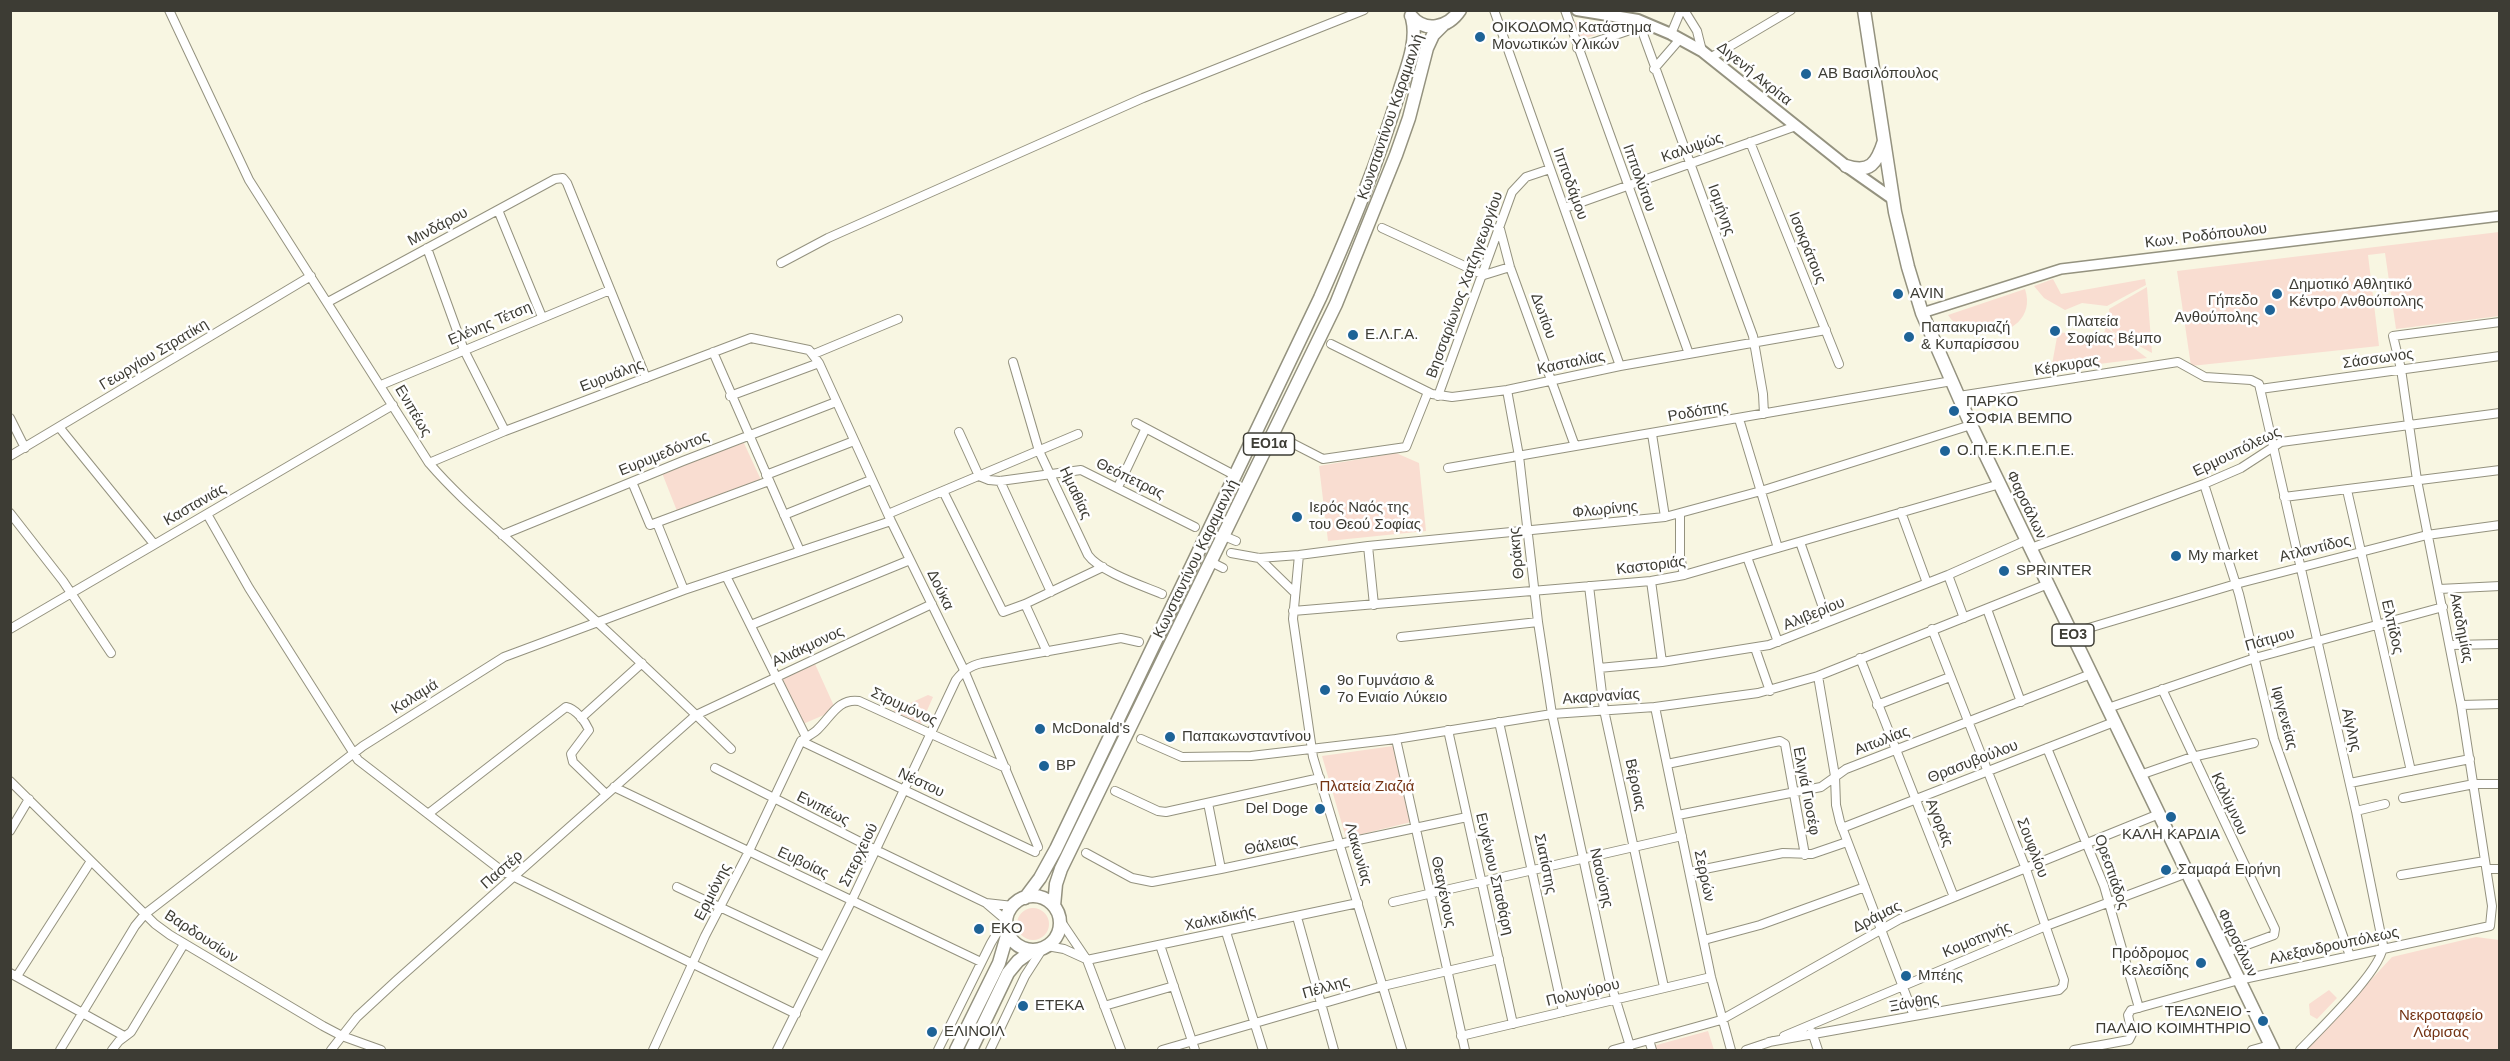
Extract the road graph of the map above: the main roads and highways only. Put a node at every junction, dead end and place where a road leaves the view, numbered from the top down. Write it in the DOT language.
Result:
graph roads {
  1 [pos="1577,10"];
  2 [pos="1864,10"];
  3 [pos="1461,11"];
  4 [pos="1409,12"];
  5 [pos="1443,25"];
  6 [pos="1884,140"];
  7 [pos="1846,166"];
  8 [pos="1893,199"];
  9 [pos="1025,898"];
  10 [pos="1054,906"];
  11 [pos="1007,926"];
  12 [pos="1041,948"];
  13 [pos="2271,1048"];
  14 [pos="956,1050"];
  15 [pos="971,1050"];
  1 -- 7 [label="main road, Διγενή Ακρίτα"];
  2 -- 6 [label="main road, Φαρσάλων / ΕΟ3"];
  3 -- 5 [label="main road, ΕΟ1α"];
  4 -- 5 [label="main road, ΕΟ1α"];
  4 -- 9 [label="main road, Κωνσταντίνου Καραμανλή / ΕΟ1α"];
  5 -- 10 [label="main road, Κωνσταντίνου Καραμανλή / ΕΟ1α"];
  6 -- 7 [label="main road"];
  6 -- 8 [label="main road, Φαρσάλων / ΕΟ3"];
  7 -- 8 [label="main road, Διγενή Ακρίτα"];
  8 -- 13 [label="main road, Φαρσάλων / ΕΟ3"];
  9 -- 10 [label="main road"];
  9 -- 11 [label="main road, Κωνσταντίνου Καραμανλή / ΕΟ1α"];
  10 -- 12 [label="main road"];
  11 -- 12 [label="main road"];
  11 -- 14 [label="main road"];
  12 -- 15 [label="main road"];
}
